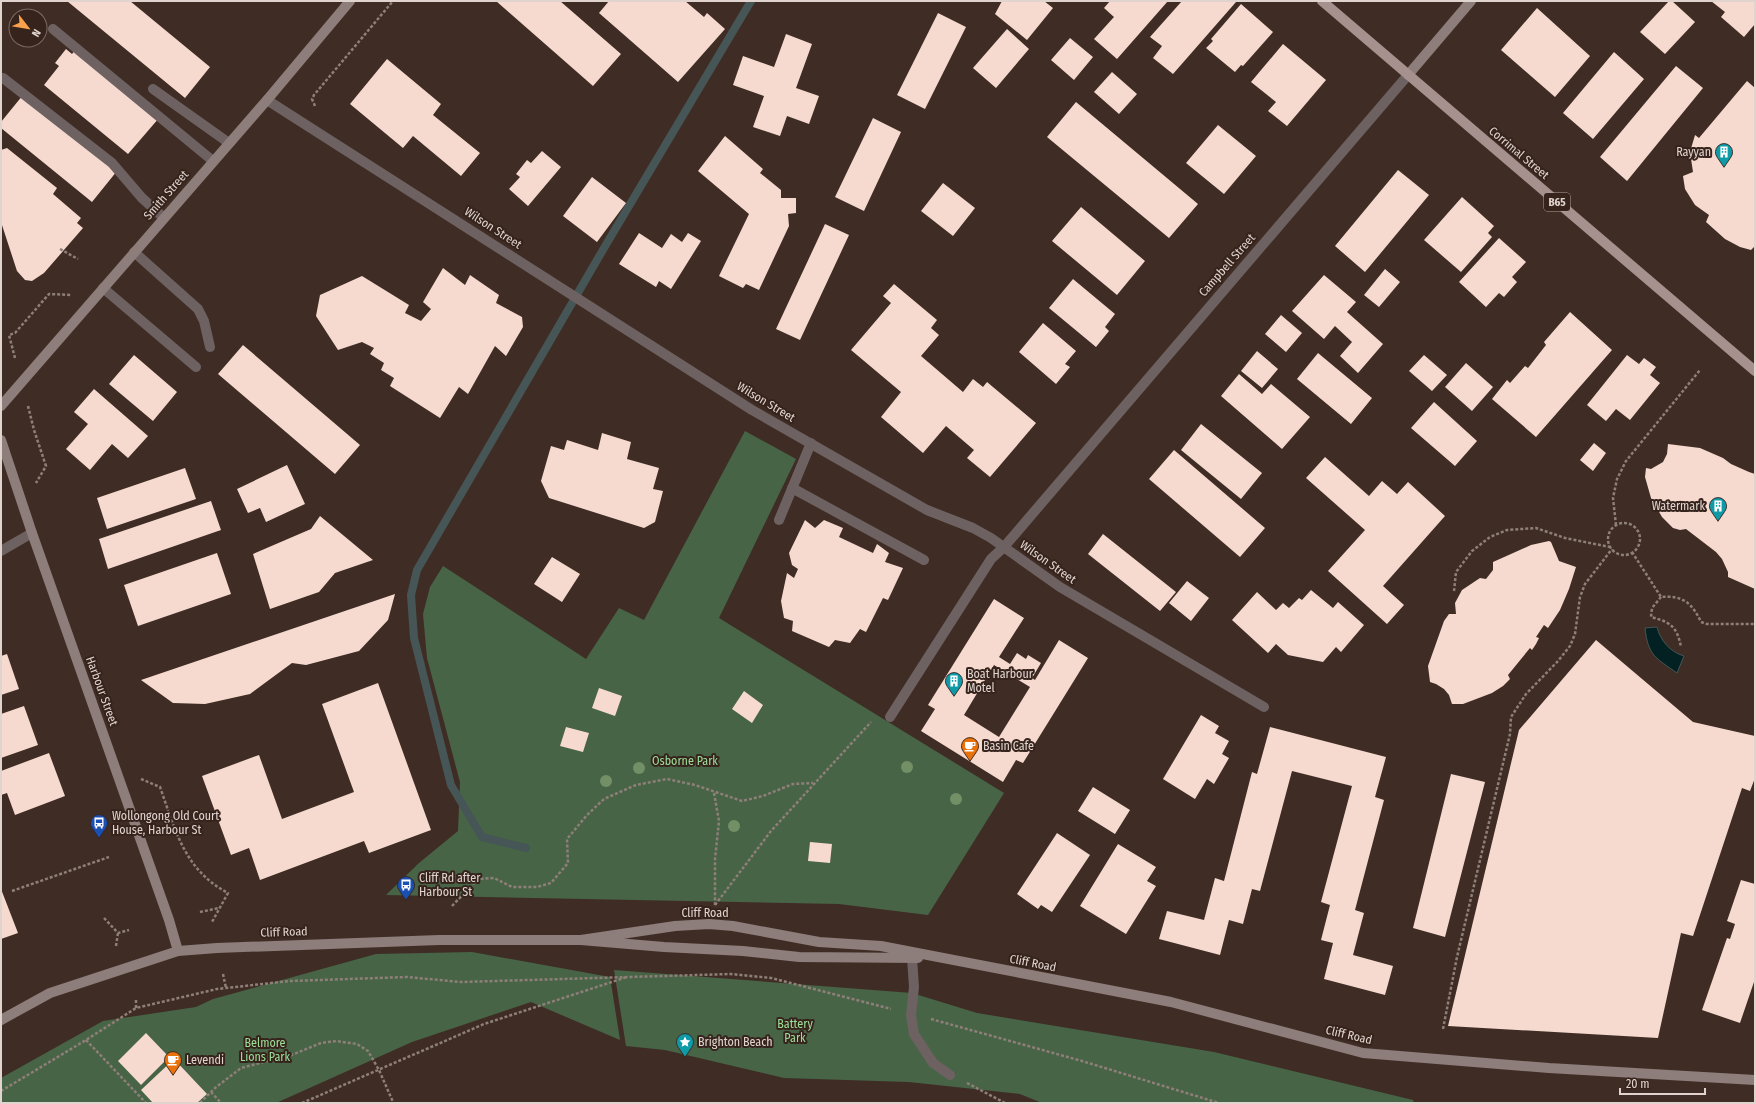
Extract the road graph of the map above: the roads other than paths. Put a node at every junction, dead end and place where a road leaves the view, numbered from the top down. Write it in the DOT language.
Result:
graph roads {
  1 [pos="350,1"];
  2 [pos="1322,1"];
  3 [pos="1471,1"];
  4 [pos="53,29"];
  5 [pos="1408,74"];
  6 [pos="3,78"];
  7 [pos="153,89"];
  8 [pos="267,100"];
  9 [pos="229,143"];
  10 [pos="214,161"];
  11 [pos="164,218"];
  12 [pos="134,252"];
  13 [pos="103,288"];
  14 [pos="210,347"];
  15 [pos="196,367"];
  16 [pos="1755,371"];
  17 [pos="1,406"];
  18 [pos="1,440"];
  19 [pos="811,443"];
  20 [pos="792,488"];
  21 [pos="779,520"];
  22 [pos="32,533"];
  23 [pos="1004,547"];
  24 [pos="1,551"];
  25 [pos="924,560"];
  26 [pos="1264,706"];
  27 [pos="890,717"];
  28 [pos="581,940"];
  29 [pos="178,951"];
  30 [pos="912,958"];
  31 [pos="946,958"];
  32 [pos="1,1020"];
  33 [pos="950,1075"];
  34 [pos="1755,1080"];
  1 -- 8 [label="main road, Smith Street"];
  2 -- 5 [label="main road, Corrimal Street / B65"];
  3 -- 5 [label="main road, Campbell Street"];
  4 -- 10 [label="street"];
  5 -- 16 [label="main road, Corrimal Street / B65"];
  5 -- 23 [label="street, Campbell Street"];
  6 -- 11 [label="street"];
  7 -- 9 [label="street"];
  8 -- 9 [label="main road, Smith Street"];
  8 -- 19 [label="street, Wilson Street"];
  9 -- 10 [label="main road, Smith Street"];
  10 -- 11 [label="main road, Smith Street"];
  11 -- 12 [label="main road, Smith Street"];
  12 -- 13 [label="main road, Smith Street"];
  12 -- 14 [label="street"];
  13 -- 15 [label="street"];
  13 -- 17 [label="main road, Smith Street"];
  18 -- 22 [label="main road, Harbour Street"];
  19 -- 20 [label="street"];
  19 -- 23 [label="street, Wilson Street"];
  20 -- 21 [label="street"];
  20 -- 25 [label="street"];
  22 -- 24 [label="street"];
  22 -- 29 [label="main road, Harbour Street"];
  23 -- 26 [label="street, Wilson Street"];
  23 -- 27 [label="street, Campbell Street"];
  28 -- 29 [label="main road, Cliff Road"];
  28 -- 30 [label="main road, Cliff Road"];
  28 -- 31 [label="main road, Cliff Road"];
  29 -- 32 [label="main road, Cliff Road"];
  30 -- 31 [label="main road, Cliff Road"];
  30 -- 33 [label="street"];
  31 -- 34 [label="main road, Cliff Road"];
}
